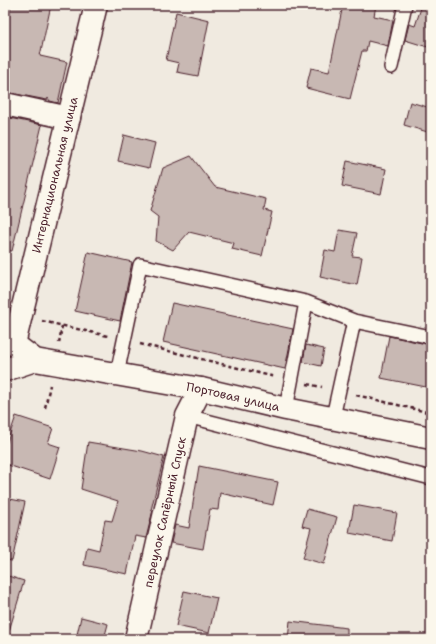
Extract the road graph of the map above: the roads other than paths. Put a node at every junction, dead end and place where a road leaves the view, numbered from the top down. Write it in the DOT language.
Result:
graph roads {
  1 [pos="96,5"];
  2 [pos="405,5"];
  3 [pos="391,67"];
  4 [pos="5,104"];
  5 [pos="70,118"];
  6 [pos="306,302"];
  7 [pos="354,321"];
  8 [pos="431,337"];
  9 [pos="10,343"];
  10 [pos="35,360"];
  11 [pos="5,372"];
  12 [pos="117,374"];
  13 [pos="201,388"];
  14 [pos="286,409"];
  15 [pos="186,416"];
  16 [pos="333,417"];
  17 [pos="431,438"];
  18 [pos="431,478"];
  19 [pos="136,639"];
  1 -- 5 [label="street, Интернациональная улица"];
  2 -- 3 [label="lane"];
  4 -- 5 [label="street"];
  5 -- 9 [label="street, Интернациональная улица"];
  6 -- 7 [label="lane"];
  6 -- 12 [label="lane"];
  6 -- 14 [label="lane"];
  7 -- 8 [label="lane"];
  7 -- 16 [label="lane"];
  9 -- 10 [label="street, Портовая улица"];
  9 -- 11 [label="street, Интернациональная улица"];
  10 -- 11 [label="street, Портовая улица"];
  10 -- 12 [label="street, Портовая улица"];
  12 -- 13 [label="street, Портовая улица"];
  13 -- 14 [label="street, Портовая улица"];
  13 -- 15 [label="street, переулок Сапёрный Спуск"];
  14 -- 16 [label="street, Портовая улица"];
  15 -- 18 [label="lane"];
  15 -- 19 [label="street, переулок Сапёрный Спуск"];
  16 -- 17 [label="street, Портовая улица"];
}
